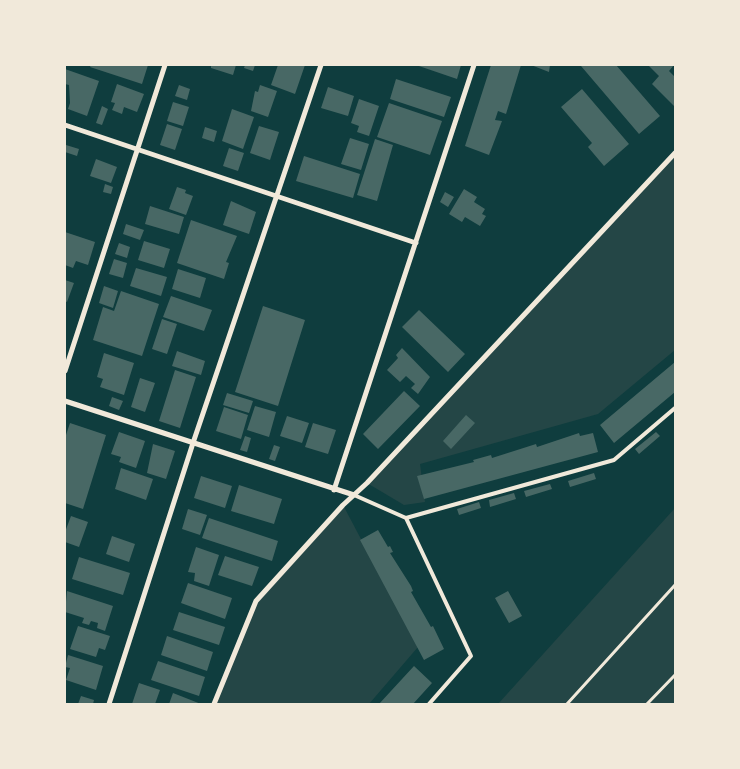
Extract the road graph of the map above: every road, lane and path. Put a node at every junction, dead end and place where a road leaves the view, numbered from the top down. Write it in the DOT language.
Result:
graph roads {
  1 [pos="165,65"];
  2 [pos="321,65"];
  3 [pos="474,65"];
  4 [pos="65,126"];
  5 [pos="137,151"];
  6 [pos="675,153"];
  7 [pos="278,198"];
  8 [pos="416,243"];
  9 [pos="65,371"];
  10 [pos="65,401"];
  11 [pos="675,408"];
  12 [pos="193,443"];
  13 [pos="334,490"];
  14 [pos="354,495"];
  15 [pos="406,518"];
  16 [pos="675,585"];
  17 [pos="675,675"];
  18 [pos="109,704"];
  19 [pos="214,704"];
  20 [pos="429,704"];
  21 [pos="567,704"];
  22 [pos="647,704"];
  1 -- 5 [label="street"];
  2 -- 7 [label="street"];
  3 -- 8 [label="street"];
  4 -- 5 [label="street"];
  5 -- 7 [label="street"];
  5 -- 9 [label="street"];
  6 -- 14 [label="street"];
  7 -- 8 [label="street"];
  7 -- 12 [label="street"];
  8 -- 13 [label="street"];
  10 -- 12 [label="street"];
  11 -- 15 [label="lane"];
  12 -- 13 [label="street"];
  12 -- 18 [label="street"];
  13 -- 14 [label="street"];
  14 -- 15 [label="lane"];
  14 -- 19 [label="street"];
  15 -- 20 [label="lane"];
  16 -- 21 [label="path"];
  17 -- 22 [label="path"];
}
